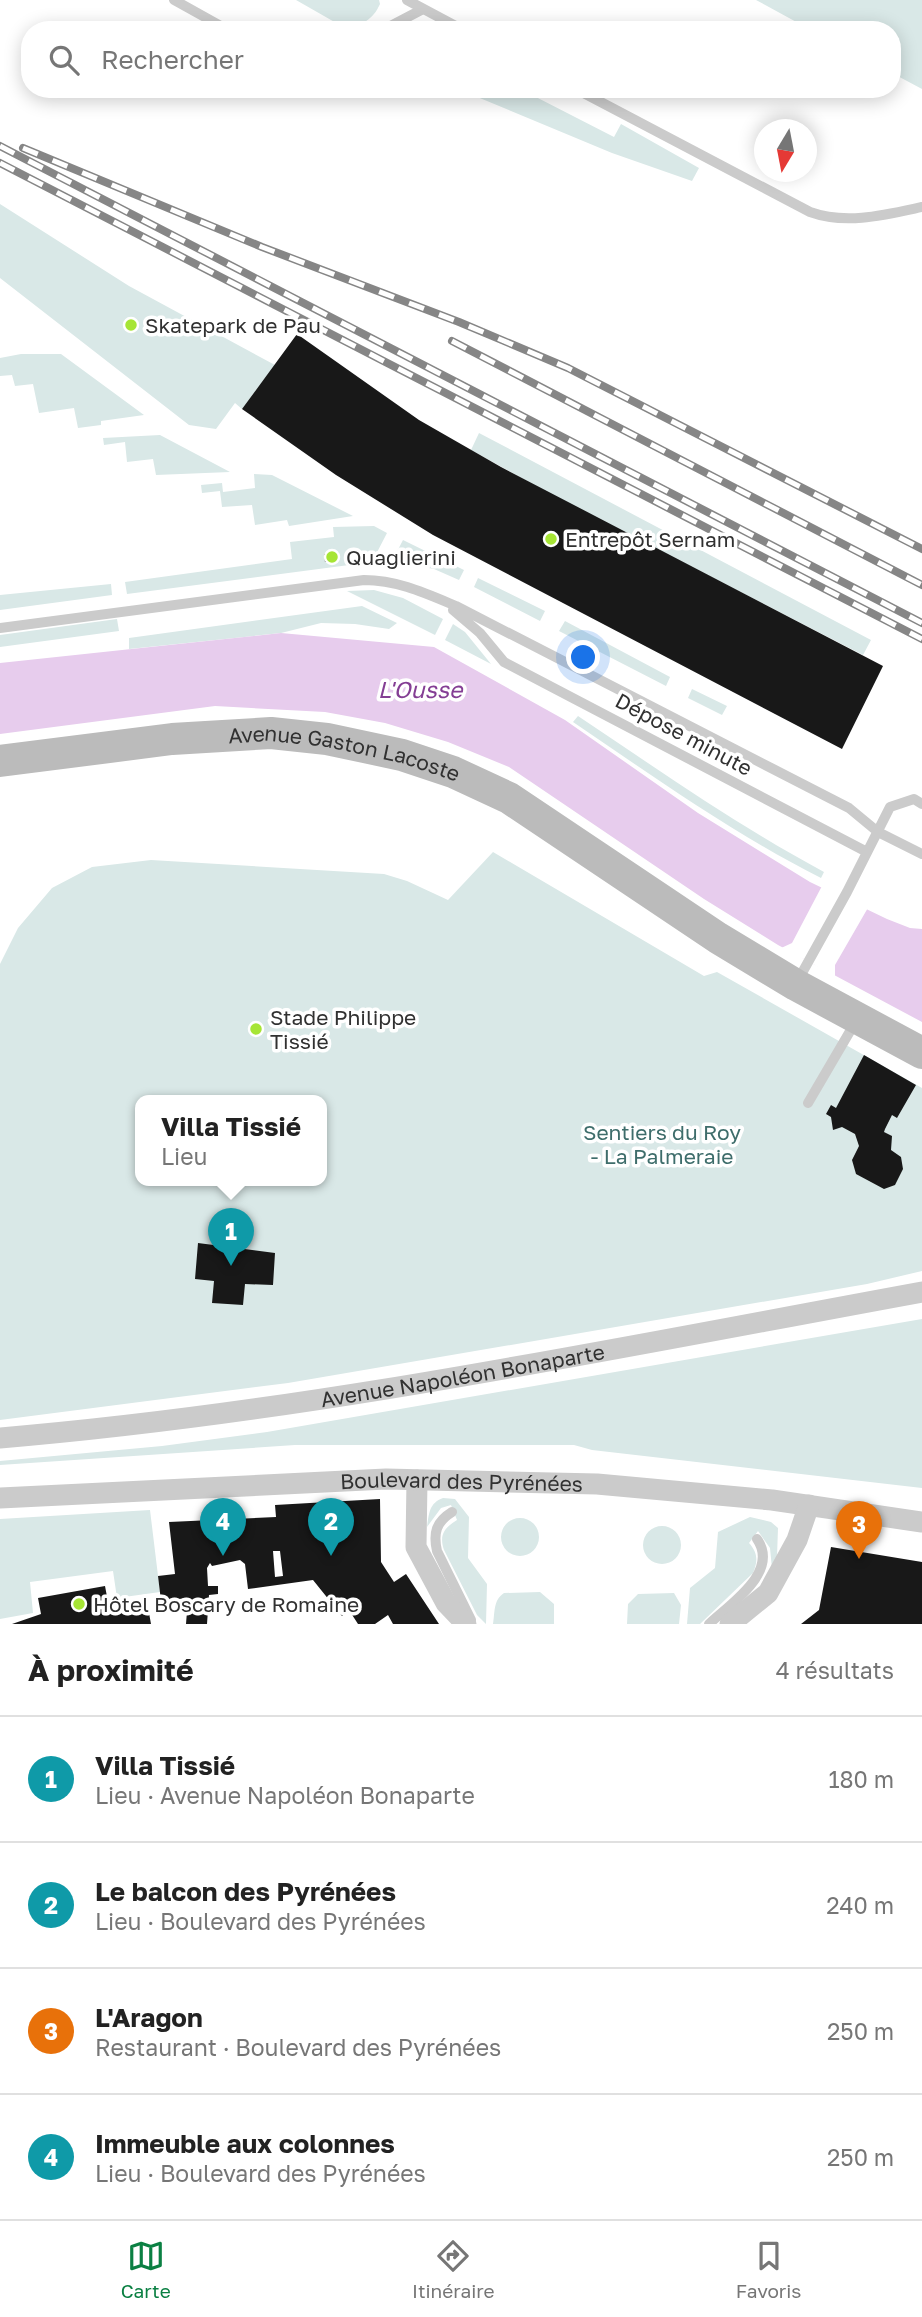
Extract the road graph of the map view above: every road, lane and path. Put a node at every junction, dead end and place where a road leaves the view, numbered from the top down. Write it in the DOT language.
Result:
graph roads {
  1 [pos="174,0"];
  2 [pos="407,0"];
  3 [pos="423,9"];
  4 [pos="212,21"];
  5 [pos="400,21"];
  6 [pos="446,21"];
  7 [pos="593,98"];
  8 [pos="922,207"];
  9 [pos="424,592"];
  10 [pos="0,628"];
  11 [pos="0,761"];
  12 [pos="922,804"];
  13 [pos="877,832"];
  14 [pos="867,852"];
  15 [pos="922,854"];
  16 [pos="802,973"];
  17 [pos="857,1018"];
  18 [pos="922,1053"];
  19 [pos="808,1102"];
  20 [pos="922,1292"];
  21 [pos="0,1438"];
  22 [pos="417,1480"];
  23 [pos="0,1499"];
  24 [pos="809,1505"];
  25 [pos="452,1512"];
  26 [pos="922,1522"];
  27 [pos="757,1539"];
  28 [pos="466,1624"];
  29 [pos="473,1624"];
  30 [pos="709,1624"];
  31 [pos="730,1624"];
  1 -- 4 [label="lane"];
  2 -- 3 [label="lane"];
  3 -- 5 [label="lane"];
  3 -- 6 [label="lane"];
  7 -- 8 [label="lane"];
  9 -- 10 [label="lane"];
  9 -- 13 [label="lane"];
  9 -- 14 [label="lane, Dépose minute"];
  11 -- 16 [label="main road, Avenue Gaston Lacoste"];
  12 -- 13 [label="lane"];
  13 -- 14 [label="lane"];
  13 -- 15 [label="lane"];
  14 -- 16 [label="lane"];
  16 -- 17 [label="main road, Avenue Gaston Lacoste"];
  17 -- 18 [label="main road, Avenue Gaston Lacoste"];
  17 -- 19 [label="lane"];
  20 -- 21 [label="street, Avenue Napoléon Bonaparte"];
  22 -- 23 [label="street, Boulevard des Pyrénées"];
  22 -- 24 [label="street, Boulevard des Pyrénées"];
  22 -- 28 [label="street"];
  24 -- 26 [label="street, Boulevard des Pyrénées"];
  24 -- 31 [label="street"];
  25 -- 29 [label="lane"];
  27 -- 30 [label="lane"];
}
